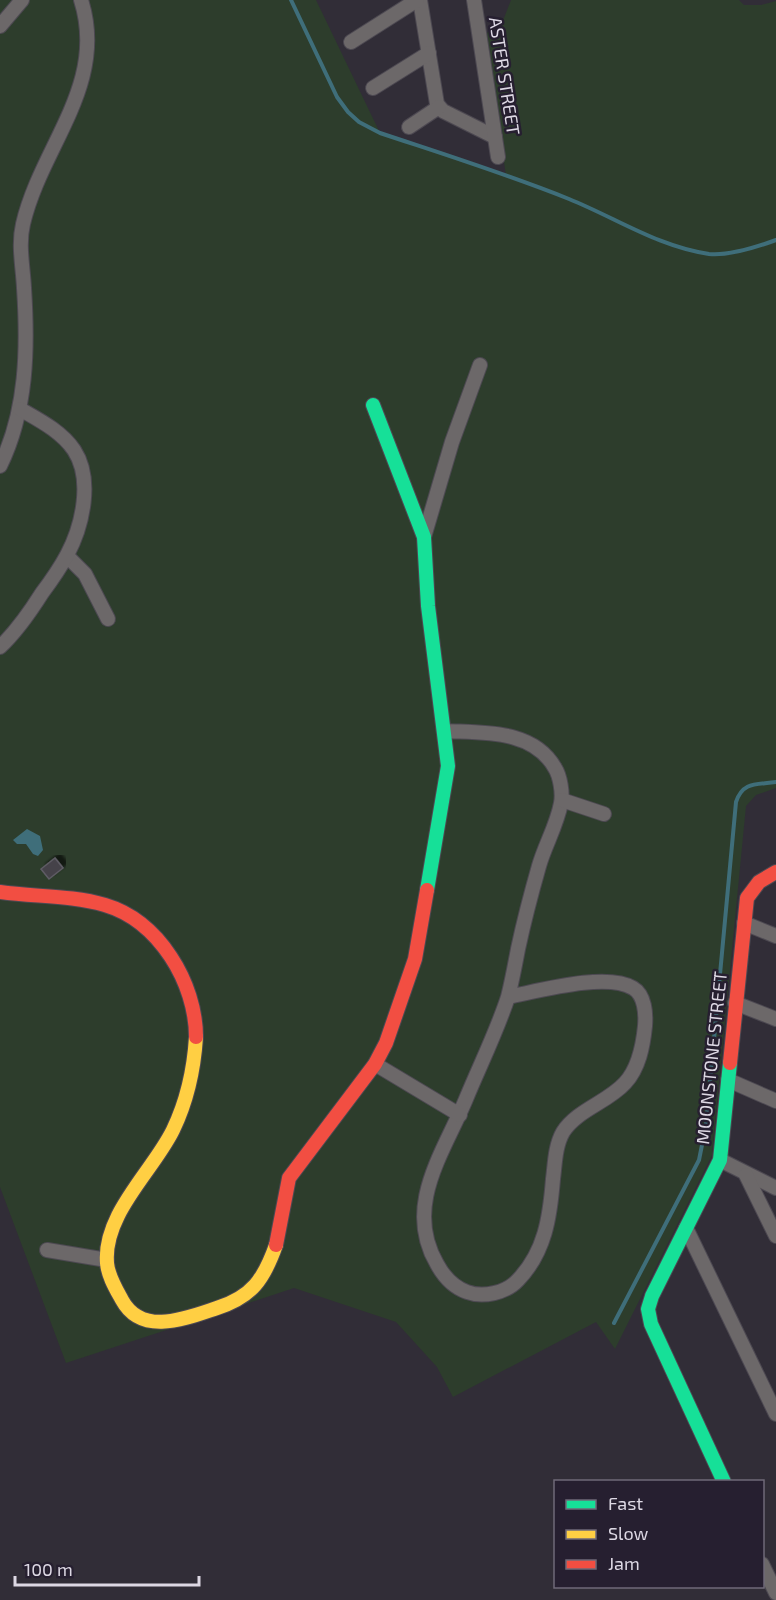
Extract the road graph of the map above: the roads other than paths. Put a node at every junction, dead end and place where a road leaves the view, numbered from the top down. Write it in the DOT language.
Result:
graph roads {
  1 [pos="81,0"];
  2 [pos="419,0"];
  3 [pos="474,0"];
  4 [pos="17,2"];
  5 [pos="0,26"];
  6 [pos="351,42"];
  7 [pos="429,53"];
  8 [pos="373,88"];
  9 [pos="439,107"];
  10 [pos="409,127"];
  11 [pos="495,137"];
  12 [pos="498,157"];
  13 [pos="480,365"];
  14 [pos="373,405"];
  15 [pos="20,409"];
  16 [pos="0,466"];
  17 [pos="424,537"];
  18 [pos="67,556"];
  19 [pos="108,620"];
  20 [pos="0,647"];
  21 [pos="445,730"];
  22 [pos="562,800"];
  23 [pos="604,814"];
  24 [pos="776,872"];
  25 [pos="0,892"];
  26 [pos="744,923"];
  27 [pos="776,936"];
  28 [pos="508,997"];
  29 [pos="735,1004"];
  30 [pos="776,1019"];
  31 [pos="375,1064"];
  32 [pos="728,1080"];
  33 [pos="776,1101"];
  34 [pos="459,1115"];
  35 [pos="720,1160"];
  36 [pos="746,1175"];
  37 [pos="776,1188"];
  38 [pos="686,1228"];
  39 [pos="776,1236"];
  40 [pos="47,1250"];
  41 [pos="107,1260"];
  42 [pos="776,1414"];
  43 [pos="723,1480"];
  44 [pos="764,1567"];
  45 [pos="776,1593"];
  1 -- 15 [label="street"];
  2 -- 6 [label="street"];
  2 -- 7 [label="street"];
  3 -- 11 [label="street, ASTER STREET"];
  4 -- 5 [label="street"];
  7 -- 8 [label="street"];
  7 -- 9 [label="street"];
  9 -- 10 [label="street"];
  9 -- 11 [label="street"];
  11 -- 12 [label="street, ASTER STREET"];
  13 -- 17 [label="street"];
  14 -- 17 [label="street"];
  15 -- 16 [label="street"];
  15 -- 18 [label="street"];
  17 -- 21 [label="street"];
  18 -- 19 [label="street"];
  18 -- 20 [label="street"];
  21 -- 22 [label="street"];
  21 -- 31 [label="street"];
  22 -- 23 [label="street"];
  22 -- 28 [label="street"];
  24 -- 26 [label="street, MOONSTONE STREET"];
  25 -- 41 [label="street"];
  26 -- 27 [label="street"];
  26 -- 29 [label="street, MOONSTONE STREET"];
  28 -- 34 [label="street"];
  28 -- 34 [label="street"];
  29 -- 30 [label="street"];
  29 -- 32 [label="street, MOONSTONE STREET"];
  31 -- 34 [label="street"];
  31 -- 41 [label="street"];
  32 -- 33 [label="street"];
  32 -- 35 [label="street, MOONSTONE STREET"];
  35 -- 36 [label="street"];
  35 -- 38 [label="street, MOONSTONE STREET"];
  36 -- 37 [label="street"];
  36 -- 39 [label="street"];
  38 -- 42 [label="street"];
  38 -- 43 [label="street, MOONSTONE STREET"];
  40 -- 41 [label="street"];
  44 -- 45 [label="street"];
}
